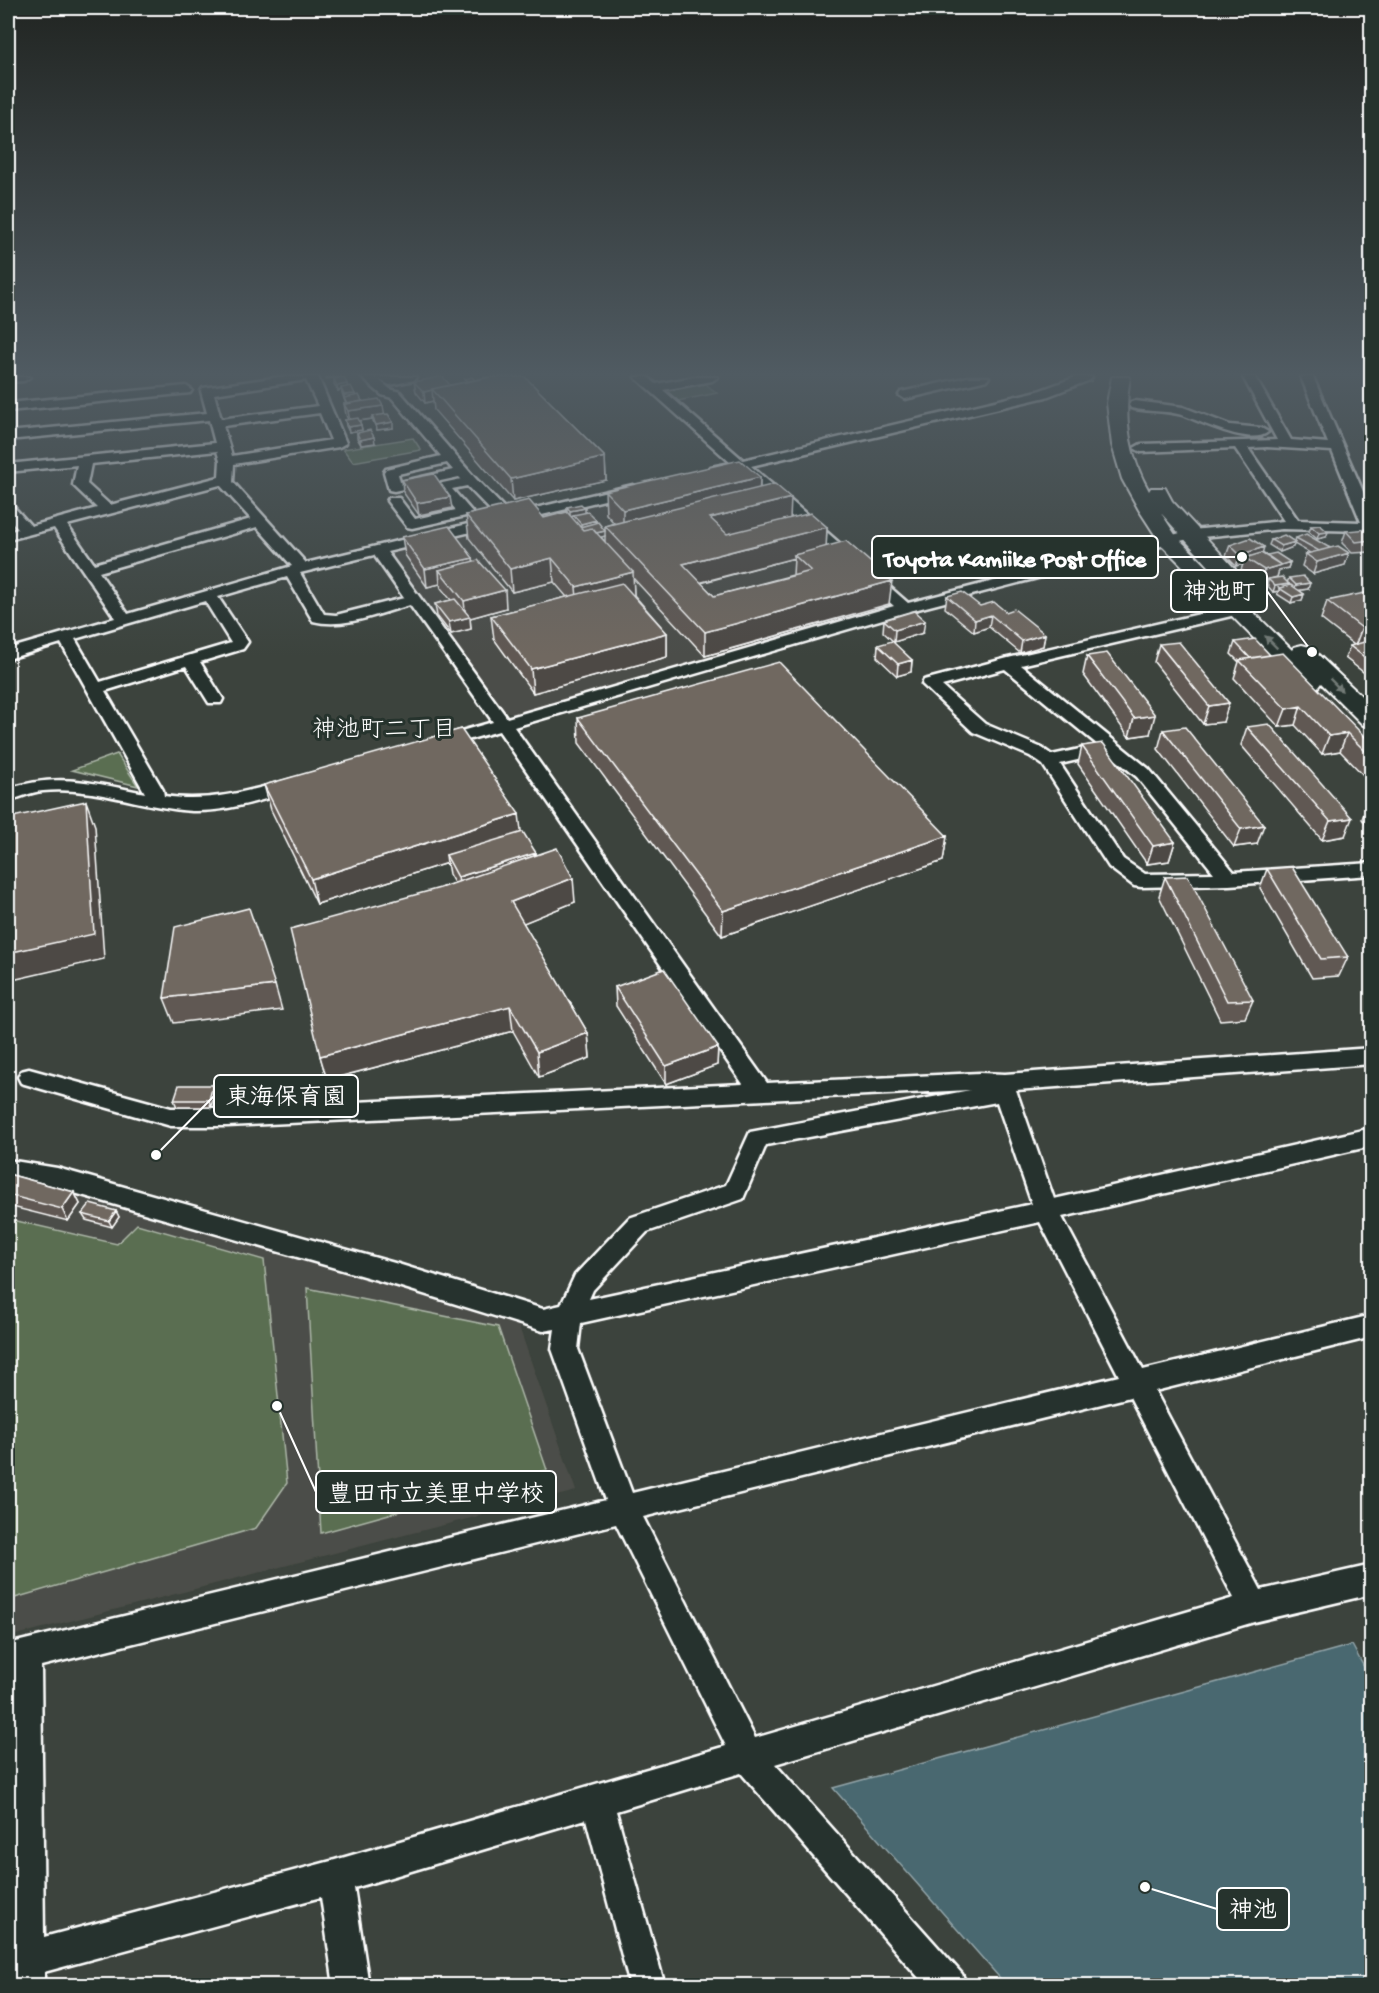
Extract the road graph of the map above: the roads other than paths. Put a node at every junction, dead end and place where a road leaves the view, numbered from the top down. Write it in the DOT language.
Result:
graph roads {
  1 [pos="83,470"];
  2 [pos="226,470"];
  3 [pos="399,470"];
  4 [pos="460,470"];
  5 [pos="716,470"];
  6 [pos="748,470"];
  7 [pos="1129,470"];
  8 [pos="1150,470"];
  9 [pos="1257,470"];
  10 [pos="1347,470"];
  11 [pos="704,473"];
  12 [pos="466,477"];
  13 [pos="226,479"];
  14 [pos="1353,485"];
  15 [pos="646,486"];
  16 [pos="1371,486"];
  17 [pos="394,501"];
  18 [pos="8,509"];
  19 [pos="107,510"];
  20 [pos="507,519"];
  21 [pos="261,521"];
  22 [pos="58,523"];
  23 [pos="1293,523"];
  24 [pos="1371,528"];
  25 [pos="28,531"];
  26 [pos="1192,534"];
  27 [pos="8,536"];
  28 [pos="1168,540"];
  29 [pos="378,550"];
  30 [pos="89,570"];
  31 [pos="297,570"];
  32 [pos="209,595"];
  33 [pos="413,600"];
  34 [pos="905,608"];
  35 [pos="1239,610"];
  36 [pos="125,620"];
  37 [pos="66,638"];
  38 [pos="8,654"];
  39 [pos="190,660"];
  40 [pos="1008,663"];
  41 [pos="97,688"];
  42 [pos="215,699"];
  43 [pos="1371,720"];
  44 [pos="503,724"];
  45 [pos="1371,743"];
  46 [pos="1111,747"];
  47 [pos="423,748"];
  48 [pos="1049,761"];
  49 [pos="308,781"];
  50 [pos="8,795"];
  51 [pos="155,801"];
  52 [pos="1371,869"];
  53 [pos="1229,879"];
  54 [pos="1371,1056"];
  55 [pos="30,1077"];
  56 [pos="1005,1087"];
  57 [pos="761,1092"];
  58 [pos="1371,1137"];
  59 [pos="8,1168"];
  60 [pos="1046,1211"];
  61 [pos="570,1313"];
  62 [pos="1371,1326"];
  63 [pos="1137,1383"];
  64 [pos="623,1508"];
  65 [pos="1371,1578"];
  66 [pos="1254,1607"];
  67 [pos="17,1657"];
  68 [pos="747,1756"];
  69 [pos="597,1800"];
  70 [pos="335,1877"];
  71 [pos="21,1969"];
  72 [pos="352,1986"];
  73 [pos="648,1986"];
  74 [pos="950,1986"];
  1 -- 19 [label="street"];
  2 -- 13 [label="street"];
  3 -- 12 [label="street"];
  4 -- 12 [label="street"];
  5 -- 11 [label="street"];
  6 -- 34 [label="street"];
  7 -- 28 [label="highway"];
  8 -- 26 [label="highway"];
  9 -- 23 [label="street"];
  10 -- 14 [label="street"];
  12 -- 17 [label="street"];
  12 -- 20 [label="street"];
  13 -- 19 [label="street"];
  13 -- 21 [label="street"];
  14 -- 16 [label="street"];
  14 -- 24 [label="street"];
  15 -- 20 [label="street"];
  18 -- 25 [label="street"];
  19 -- 22 [label="street"];
  20 -- 29 [label="street"];
  21 -- 30 [label="street"];
  21 -- 31 [label="street"];
  22 -- 25 [label="street"];
  22 -- 30 [label="street"];
  23 -- 24 [label="street"];
  23 -- 26 [label="street"];
  25 -- 27 [label="street"];
  26 -- 28 [label="street"];
  26 -- 43 [label="highway, one-way"];
  28 -- 34 [label="street"];
  28 -- 35 [label="highway"];
  29 -- 31 [label="street"];
  29 -- 33 [label="street"];
  30 -- 36 [label="street"];
  31 -- 32 [label="street"];
  31 -- 33 [label="street"];
  32 -- 36 [label="street"];
  32 -- 39 [label="street"];
  33 -- 44 [label="street"];
  34 -- 44 [label="street"];
  35 -- 40 [label="street"];
  45 -- 35 [label="highway, one-way"];
  36 -- 37 [label="street"];
  37 -- 38 [label="street"];
  37 -- 41 [label="street"];
  39 -- 41 [label="street"];
  39 -- 42 [label="street"];
  40 -- 46 [label="street"];
  40 -- 48 [label="street"];
  41 -- 51 [label="street"];
  44 -- 47 [label="street"];
  44 -- 57 [label="street"];
  46 -- 48 [label="street"];
  46 -- 53 [label="street"];
  48 -- 53 [label="street"];
  49 -- 51 [label="street"];
  50 -- 51 [label="street"];
  52 -- 53 [label="street"];
  54 -- 56 [label="street"];
  55 -- 57 [label="street"];
  56 -- 57 [label="street"];
  56 -- 60 [label="street"];
  56 -- 61 [label="street"];
  58 -- 60 [label="street"];
  59 -- 61 [label="street"];
  60 -- 61 [label="street"];
  60 -- 63 [label="street"];
  61 -- 64 [label="street"];
  62 -- 63 [label="street"];
  63 -- 64 [label="street"];
  63 -- 66 [label="street"];
  64 -- 67 [label="street"];
  64 -- 68 [label="street"];
  65 -- 66 [label="street"];
  66 -- 68 [label="street"];
  67 -- 71 [label="street"];
  68 -- 69 [label="street"];
  68 -- 74 [label="street"];
  69 -- 70 [label="street"];
  69 -- 73 [label="street"];
  70 -- 71 [label="street"];
  70 -- 72 [label="street"];
}
